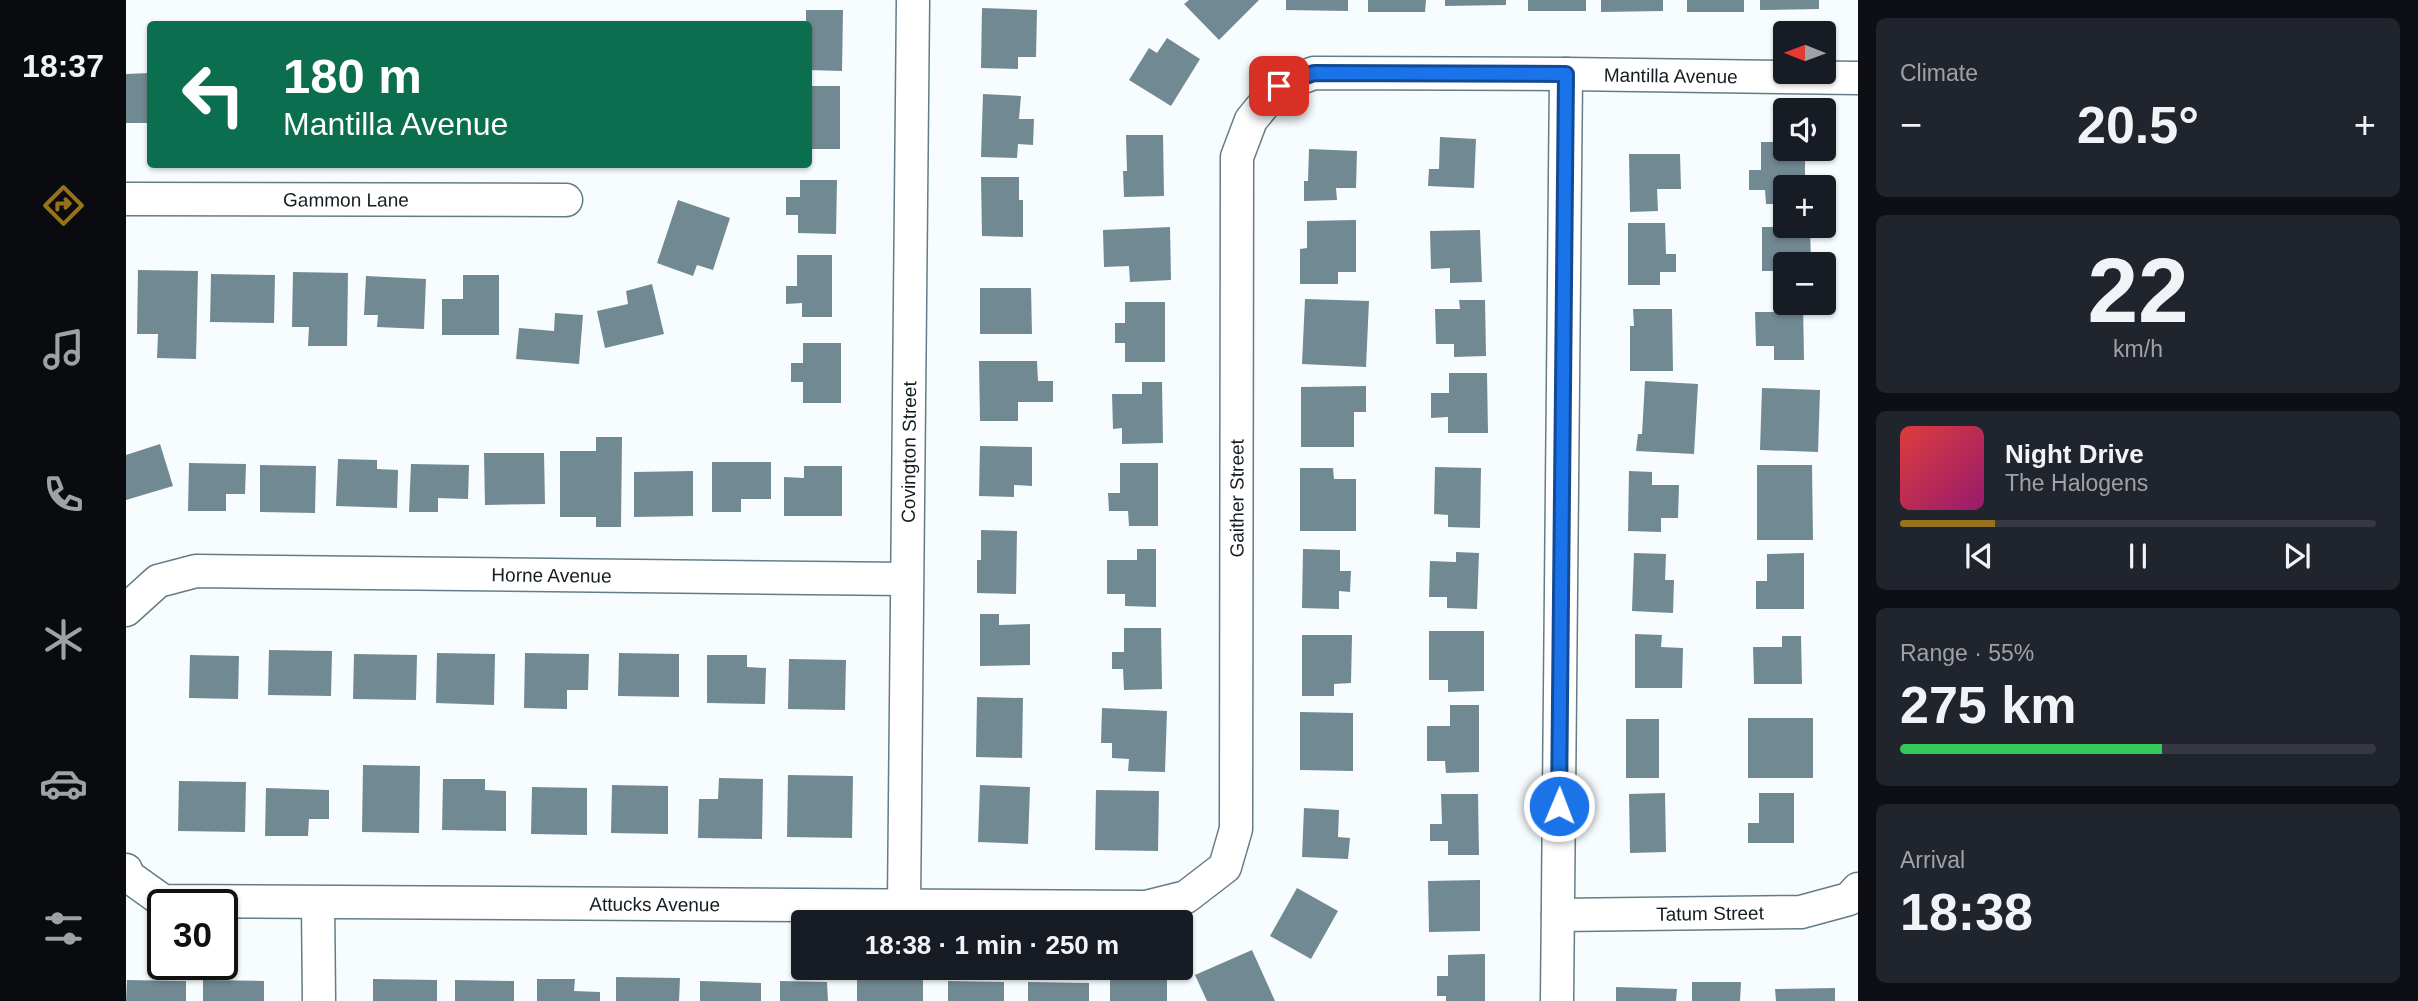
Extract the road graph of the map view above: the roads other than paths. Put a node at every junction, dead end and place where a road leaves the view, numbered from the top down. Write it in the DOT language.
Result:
graph roads {
  1 [pos="914,0"];
  2 [pos="1314,73"];
  3 [pos="1566,74"];
  4 [pos="1858,78"];
  5 [pos="126,200"];
  6 [pos="566,200"];
  7 [pos="906,579"];
  8 [pos="126,610"];
  9 [pos="126,870"];
  10 [pos="1858,889"];
  11 [pos="318,903"];
  12 [pos="904,905"];
  13 [pos="1146,907"];
  14 [pos="1558,915"];
  15 [pos="318,1001"];
  16 [pos="1557,1001"];
  1 -- 7 [label="street, Covington Street"];
  2 -- 3 [label="street, Mantilla Avenue"];
  2 -- 13 [label="street, Gaither Street"];
  3 -- 4 [label="street, Mantilla Avenue"];
  3 -- 14 [label="street"];
  5 -- 6 [label="street, Gammon Lane"];
  7 -- 8 [label="street, Horne Avenue"];
  7 -- 12 [label="street, Covington Street"];
  9 -- 11 [label="street, Attucks Avenue"];
  10 -- 14 [label="street, Tatum Street"];
  11 -- 12 [label="street, Attucks Avenue"];
  11 -- 15 [label="street"];
  12 -- 13 [label="street, Attucks Avenue"];
  14 -- 16 [label="street"];
}
